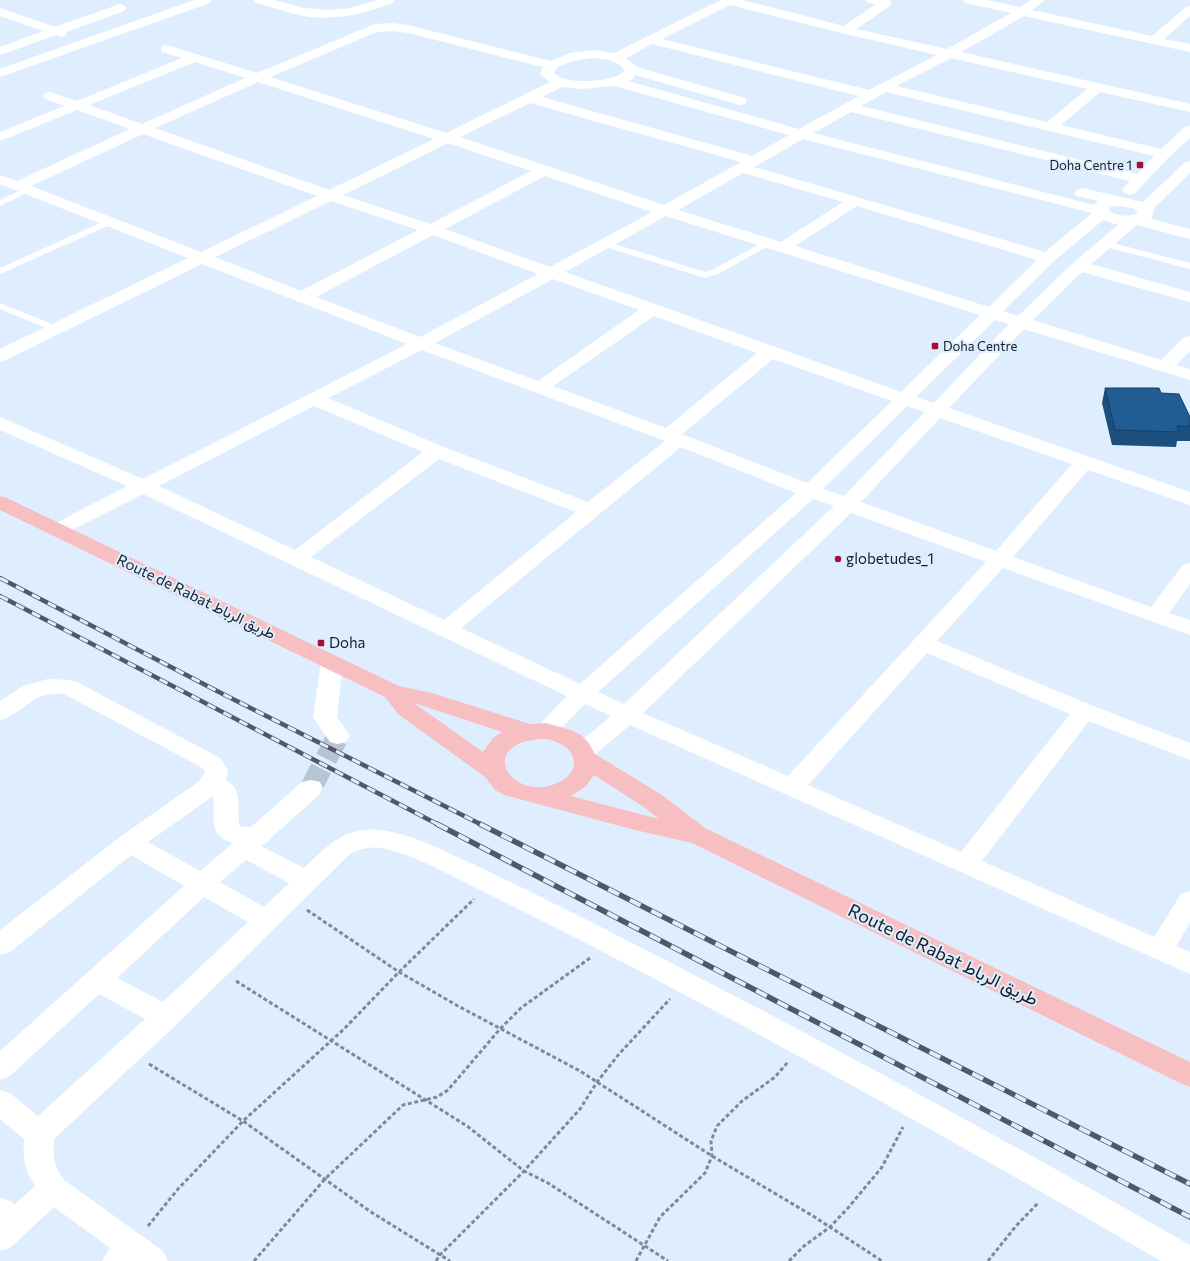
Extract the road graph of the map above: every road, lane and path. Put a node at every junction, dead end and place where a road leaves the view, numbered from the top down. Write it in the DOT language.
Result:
graph roads {
  1 [pos="206,0"];
  2 [pos="260,0"];
  3 [pos="388,0"];
  4 [pos="729,0"];
  5 [pos="872,0"];
  6 [pos="969,0"];
  7 [pos="1039,0"];
  8 [pos="120,8"];
  9 [pos="1190,10"];
  10 [pos="1021,12"];
  11 [pos="1,13"];
  12 [pos="846,30"];
  13 [pos="56,31"];
  14 [pos="0,36"];
  15 [pos="650,40"];
  16 [pos="1154,41"];
  17 [pos="87,42"];
  18 [pos="22,44"];
  19 [pos="1190,48"];
  20 [pos="167,49"];
  21 [pos="0,51"];
  22 [pos="950,53"];
  23 [pos="52,54"];
  24 [pos="617,57"];
  25 [pos="193,58"];
  26 [pos="0,63"];
  27 [pos="551,65"];
  28 [pos="14,68"];
  29 [pos="632,70"];
  30 [pos="0,73"];
  31 [pos="256,78"];
  32 [pos="615,82"];
  33 [pos="560,83"];
  34 [pos="1098,86"];
  35 [pos="878,91"];
  36 [pos="50,96"];
  37 [pos="529,98"];
  38 [pos="752,104"];
  39 [pos="76,106"];
  40 [pos="849,107"];
  41 [pos="1190,108"];
  42 [pos="815,126"];
  43 [pos="1050,127"];
  44 [pos="140,129"];
  45 [pos="1190,130"];
  46 [pos="0,137"];
  47 [pos="447,138"];
  48 [pos="1164,154"];
  49 [pos="749,164"];
  50 [pos="1190,165"];
  51 [pos="543,170"];
  52 [pos="1002,172"];
  53 [pos="0,179"];
  54 [pos="1139,179"];
  55 [pos="24,188"];
  56 [pos="329,195"];
  57 [pos="856,201"];
  58 [pos="1118,201"];
  59 [pos="0,203"];
  60 [pos="665,212"];
  61 [pos="1101,212"];
  62 [pos="1140,215"];
  63 [pos="109,222"];
  64 [pos="1190,222"];
  65 [pos="433,230"];
  66 [pos="1190,234"];
  67 [pos="605,244"];
  68 [pos="1105,244"];
  69 [pos="774,245"];
  70 [pos="201,258"];
  71 [pos="1048,258"];
  72 [pos="1079,266"];
  73 [pos="1190,266"];
  74 [pos="0,271"];
  75 [pos="550,273"];
  76 [pos="1190,297"];
  77 [pos="301,298"];
  78 [pos="0,306"];
  79 [pos="652,309"];
  80 [pos="990,313"];
  81 [pos="1021,322"];
  82 [pos="56,329"];
  83 [pos="1190,341"];
  84 [pos="421,344"];
  85 [pos="770,352"];
  86 [pos="0,356"];
  87 [pos="1164,367"];
  88 [pos="1190,375"];
  89 [pos="539,388"];
  90 [pos="314,399"];
  91 [pos="904,399"];
  92 [pos="937,410"];
  93 [pos="0,423"];
  94 [pos="673,438"];
  95 [pos="437,451"];
  96 [pos="1085,462"];
  97 [pos="143,486"];
  98 [pos="810,491"];
  99 [pos="1190,499"];
  100 [pos="0,502"];
  101 [pos="848,504"];
  102 [pos="590,510"];
  103 [pos="57,530"];
  104 [pos="296,558"];
  105 [pos="1000,559"];
  106 [pos="1190,569"];
  107 [pos="1156,615"];
  108 [pos="1190,628"];
  109 [pos="446,630"];
  110 [pos="922,643"];
  111 [pos="332,663"];
  112 [pos="393,692"];
  113 [pos="582,694"];
  114 [pos="1085,710"];
  115 [pos="0,712"];
  116 [pos="627,715"];
  117 [pos="537,731"];
  118 [pos="338,736"];
  119 [pos="1190,752"];
  120 [pos="584,755"];
  121 [pos="493,771"];
  122 [pos="213,783"];
  123 [pos="792,787"];
  124 [pos="311,788"];
  125 [pos="534,794"];
  126 [pos="696,834"];
  127 [pos="252,841"];
  128 [pos="129,843"];
  129 [pos="966,864"];
  130 [pos="490,883"];
  131 [pos="202,884"];
  132 [pos="297,889"];
  133 [pos="1190,901"];
  134 [pos="266,920"];
  135 [pos="610,943"];
  136 [pos="0,945"];
  137 [pos="1160,950"];
  138 [pos="1190,964"];
  139 [pos="216,968"];
  140 [pos="399,972"];
  141 [pos="98,980"];
  142 [pos="686,983"];
  143 [pos="166,1017"];
  144 [pos="500,1029"];
  145 [pos="331,1042"];
  146 [pos="802,1044"];
  147 [pos="128,1051"];
  148 [pos="0,1068"];
  149 [pos="1190,1075"];
  150 [pos="597,1082"];
  151 [pos="427,1100"];
  152 [pos="0,1102"];
  153 [pos="915,1106"];
  154 [pos="242,1121"];
  155 [pos="39,1134"];
  156 [pos="712,1156"];
  157 [pos="524,1170"];
  158 [pos="325,1179"];
  159 [pos="1056,1184"];
  160 [pos="53,1189"];
  161 [pos="5,1224"];
  162 [pos="830,1227"];
  163 [pos="644,1244"];
  164 [pos="440,1255"];
  165 [pos="134,1256"];
  166 [pos="254,1261"];
  167 [pos="436,1261"];
  168 [pos="450,1261"];
  169 [pos="636,1261"];
  170 [pos="668,1261"];
  171 [pos="789,1261"];
  172 [pos="882,1261"];
  173 [pos="988,1261"];
  174 [pos="1190,1261"];
  1 -- 17 [label="street"];
  2 -- 3 [label="street"];
  4 -- 12 [label="street"];
  4 -- 15 [label="street"];
  5 -- 12 [label="street"];
  6 -- 10 [label="street"];
  7 -- 10 [label="street"];
  8 -- 13 [label="street"];
  9 -- 16 [label="street"];
  10 -- 16 [label="street"];
  10 -- 22 [label="street"];
  11 -- 13 [label="street"];
  12 -- 22 [label="street"];
  13 -- 17 [label="street"];
  13 -- 18 [label="street"];
  14 -- 18 [label="street"];
  15 -- 24 [label="street"];
  15 -- 35 [label="street"];
  16 -- 19 [label="street"];
  17 -- 23 [label="street"];
  18 -- 21 [label="street"];
  18 -- 23 [label="street"];
  20 -- 25 [label="street"];
  22 -- 34 [label="street"];
  22 -- 35 [label="street"];
  23 -- 28 [label="street"];
  24 -- 27 [label="street"];
  24 -- 29 [label="street"];
  25 -- 31 [label="street"];
  25 -- 39 [label="street"];
  26 -- 28 [label="street"];
  27 -- 31 [label="street"];
  27 -- 33 [label="street"];
  28 -- 30 [label="street"];
  29 -- 32 [label="street"];
  29 -- 38 [label="street"];
  31 -- 44 [label="street"];
  31 -- 47 [label="street"];
  32 -- 33 [label="street"];
  32 -- 42 [label="street"];
  33 -- 37 [label="street"];
  34 -- 41 [label="street"];
  34 -- 43 [label="street"];
  35 -- 40 [label="street"];
  35 -- 43 [label="street"];
  36 -- 39 [label="street"];
  37 -- 47 [label="street"];
  37 -- 49 [label="street"];
  39 -- 44 [label="street"];
  39 -- 46 [label="street"];
  40 -- 42 [label="street"];
  40 -- 54 [label="street"];
  42 -- 49 [label="street"];
  42 -- 61 [label="street"];
  43 -- 48 [label="street"];
  44 -- 55 [label="street"];
  44 -- 56 [label="street"];
  45 -- 48 [label="street"];
  47 -- 51 [label="street"];
  47 -- 56 [label="street"];
  48 -- 54 [label="street"];
  49 -- 57 [label="street"];
  49 -- 60 [label="street"];
  50 -- 62 [label="street"];
  51 -- 60 [label="street"];
  51 -- 65 [label="street"];
  52 -- 58 [label="street"];
  53 -- 55 [label="street"];
  54 -- 58 [label="street"];
  55 -- 59 [label="lane"];
  55 -- 63 [label="street"];
  56 -- 65 [label="street"];
  56 -- 70 [label="street"];
  57 -- 69 [label="street"];
  57 -- 71 [label="street"];
  58 -- 61 [label="street"];
  58 -- 62 [label="street"];
  60 -- 67 [label="street"];
  60 -- 69 [label="street"];
  61 -- 62 [label="street"];
  61 -- 71 [label="street"];
  62 -- 64 [label="street"];
  62 -- 66 [label="street"];
  62 -- 68 [label="street"];
  63 -- 70 [label="street"];
  63 -- 74 [label="lane"];
  65 -- 75 [label="street"];
  65 -- 77 [label="street"];
  67 -- 69 [label="lane"];
  67 -- 75 [label="street"];
  68 -- 72 [label="street"];
  68 -- 73 [label="lane"];
  69 -- 80 [label="street"];
  70 -- 77 [label="street"];
  70 -- 82 [label="street"];
  71 -- 80 [label="street"];
  72 -- 76 [label="street"];
  72 -- 81 [label="street"];
  75 -- 79 [label="street"];
  75 -- 84 [label="street"];
  77 -- 84 [label="street"];
  78 -- 82 [label="lane"];
  79 -- 85 [label="street"];
  79 -- 89 [label="street"];
  80 -- 81 [label="street"];
  80 -- 91 [label="street"];
  81 -- 87 [label="street"];
  81 -- 92 [label="street"];
  82 -- 86 [label="street"];
  83 -- 87 [label="street"];
  84 -- 89 [label="street"];
  84 -- 90 [label="street"];
  85 -- 91 [label="street"];
  85 -- 94 [label="street"];
  87 -- 88 [label="street"];
  89 -- 94 [label="street"];
  90 -- 95 [label="street"];
  90 -- 97 [label="street"];
  91 -- 92 [label="street"];
  91 -- 98 [label="street"];
  92 -- 96 [label="street"];
  92 -- 101 [label="street"];
  93 -- 97 [label="street"];
  94 -- 98 [label="street"];
  94 -- 102 [label="street"];
  95 -- 102 [label="street"];
  95 -- 104 [label="street"];
  96 -- 99 [label="street"];
  96 -- 105 [label="street"];
  97 -- 103 [label="street"];
  97 -- 104 [label="street"];
  98 -- 101 [label="street"];
  98 -- 113 [label="street"];
  100 -- 103 [label="main road, Route de Rabat طريق الرباط"];
  101 -- 105 [label="street"];
  101 -- 116 [label="street"];
  102 -- 109 [label="street"];
  103 -- 111 [label="main road, Route de Rabat طريق الرباط"];
  104 -- 109 [label="street"];
  105 -- 107 [label="street"];
  105 -- 110 [label="street"];
  106 -- 107 [label="street"];
  107 -- 108 [label="street"];
  109 -- 113 [label="street"];
  110 -- 114 [label="street"];
  110 -- 123 [label="street"];
  111 -- 112 [label="main road, Route de Rabat طريق الرباط"];
  111 -- 118 [label="street"];
  112 -- 117 [label="main road, Route de Rabat طريق الرباط"];
  112 -- 121 [label="main road, Route de Rabat طريق الرباط"];
  113 -- 116 [label="street"];
  113 -- 117 [label="street"];
  114 -- 119 [label="street"];
  114 -- 129 [label="street"];
  115 -- 122 [label="street"];
  116 -- 120 [label="street"];
  116 -- 123 [label="street"];
  117 -- 120 [label="main road"];
  117 -- 121 [label="main road"];
  120 -- 125 [label="main road"];
  120 -- 126 [label="main road, Route de Rabat طريق الرباط"];
  121 -- 125 [label="main road"];
  122 -- 127 [label="street"];
  122 -- 128 [label="street"];
  123 -- 129 [label="street"];
  124 -- 127 [label="street"];
  125 -- 126 [label="main road, Route de Rabat طريق الرباط"];
  126 -- 149 [label="main road, Route de Rabat طريق الرباط"];
  127 -- 131 [label="street"];
  127 -- 132 [label="street"];
  128 -- 131 [label="street"];
  128 -- 136 [label="street"];
  129 -- 137 [label="street"];
  130 -- 132 [label="street"];
  130 -- 135 [label="street"];
  130 -- 140 [label="path"];
  131 -- 134 [label="street"];
  131 -- 141 [label="street"];
  132 -- 134 [label="street"];
  132 -- 140 [label="path"];
  133 -- 137 [label="street"];
  134 -- 139 [label="street"];
  135 -- 142 [label="street"];
  135 -- 144 [label="path"];
  137 -- 138 [label="street"];
  139 -- 143 [label="street"];
  139 -- 145 [label="path"];
  140 -- 144 [label="path"];
  140 -- 145 [label="path"];
  141 -- 143 [label="street"];
  141 -- 148 [label="street"];
  142 -- 146 [label="street"];
  142 -- 150 [label="path"];
  143 -- 147 [label="street"];
  144 -- 150 [label="path"];
  144 -- 151 [label="path"];
  145 -- 151 [label="path"];
  145 -- 154 [label="path"];
  146 -- 153 [label="street"];
  146 -- 156 [label="path"];
  147 -- 154 [label="path"];
  147 -- 155 [label="street"];
  150 -- 156 [label="path"];
  150 -- 157 [label="path"];
  151 -- 157 [label="path"];
  151 -- 158 [label="path"];
  152 -- 155 [label="street"];
  153 -- 159 [label="street"];
  153 -- 162 [label="path"];
  154 -- 158 [label="path"];
  154 -- 165 [label="path"];
  155 -- 160 [label="street"];
  156 -- 162 [label="path"];
  156 -- 163 [label="path"];
  157 -- 163 [label="path"];
  157 -- 164 [label="path"];
  158 -- 164 [label="path"];
  158 -- 166 [label="path"];
  159 -- 173 [label="path"];
  159 -- 174 [label="street"];
  160 -- 161 [label="street"];
  160 -- 165 [label="street"];
  162 -- 171 [label="path"];
  162 -- 172 [label="path"];
  163 -- 169 [label="path"];
  163 -- 170 [label="path"];
  164 -- 167 [label="path"];
  164 -- 168 [label="path"];
}
